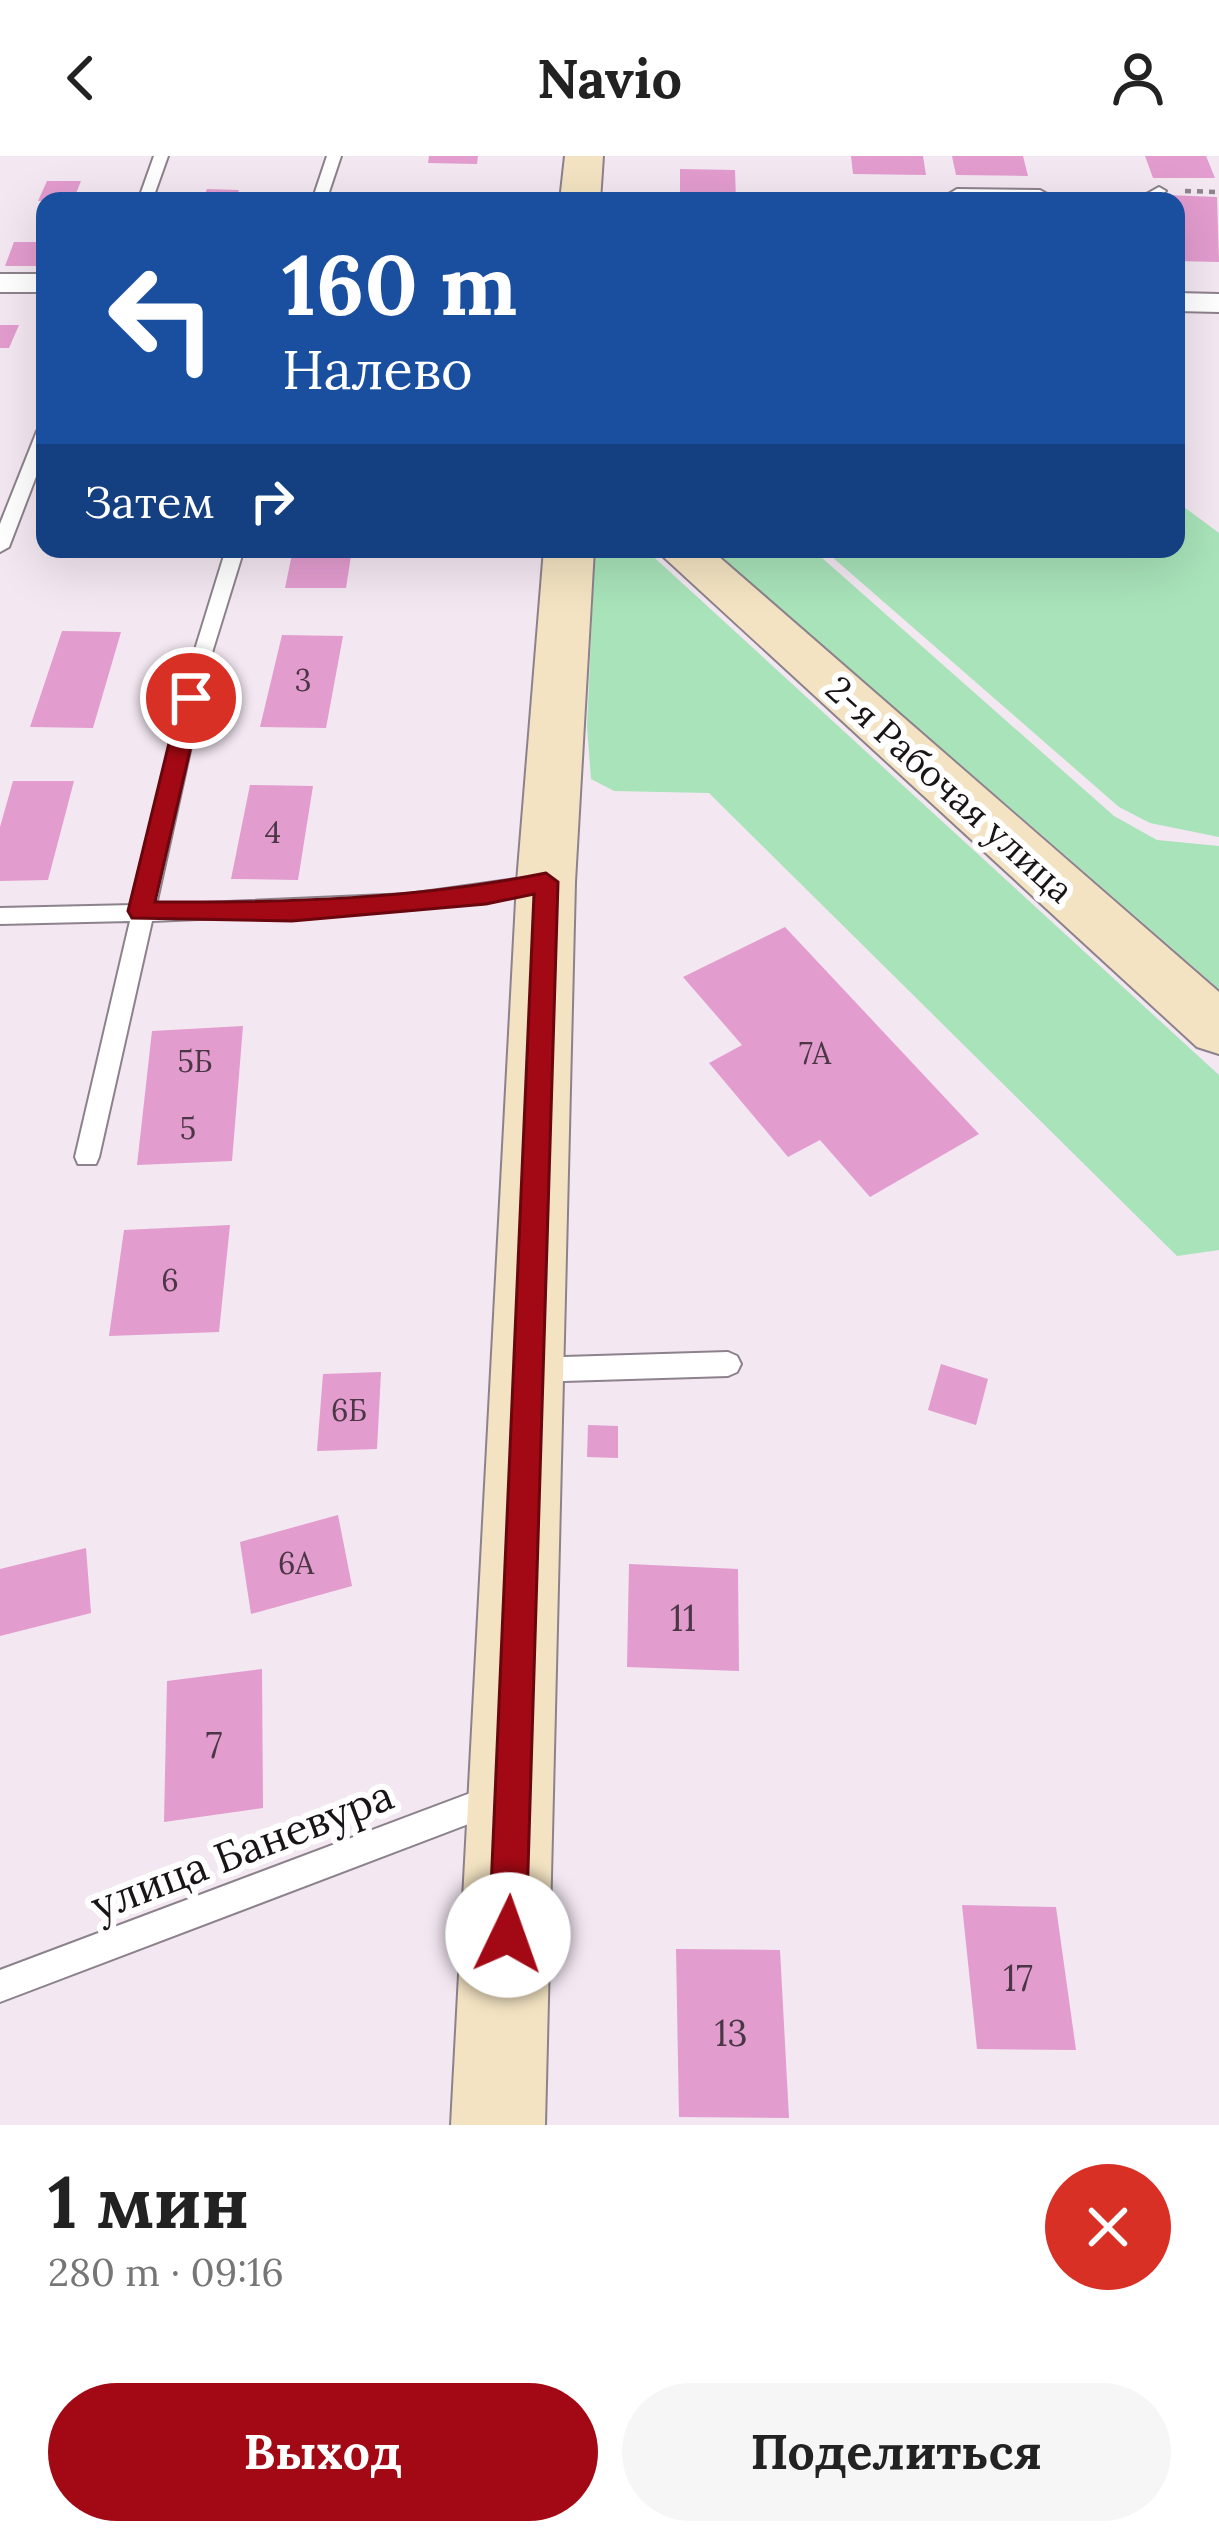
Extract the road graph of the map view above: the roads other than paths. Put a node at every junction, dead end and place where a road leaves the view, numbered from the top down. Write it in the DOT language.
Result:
graph roads {
  1 [pos="161,156"];
  2 [pos="334,156"];
  3 [pos="584,156"];
  4 [pos="1159,190"];
  5 [pos="148,192"];
  6 [pos="322,192"];
  7 [pos="581,192"];
  8 [pos="1156,192"];
  9 [pos="0,283"];
  10 [pos="36,283"];
  11 [pos="1185,302"];
  12 [pos="1219,303"];
  13 [pos="36,454"];
  14 [pos="0,547"];
  15 [pos="232,558"];
  16 [pos="568,558"];
  17 [pos="690,558"];
  18 [pos="546,882"];
  19 [pos="140,911"];
  20 [pos="0,916"];
  21 [pos="1219,1029"];
  22 [pos="87,1157"];
  23 [pos="728,1364"];
  24 [pos="529,1370"];
  25 [pos="514,1792"];
  26 [pos="0,1986"];
  27 [pos="498,2125"];
  1 -- 5 [label="lane"];
  2 -- 6 [label="lane"];
  3 -- 7 [label="main road"];
  4 -- 8 [label="lane"];
  9 -- 10 [label="street"];
  11 -- 12 [label="street"];
  13 -- 14 [label="lane"];
  15 -- 19 [label="lane"];
  16 -- 18 [label="main road"];
  17 -- 21 [label="main road, 2-я Рабочая улица"];
  18 -- 19 [label="lane"];
  18 -- 24 [label="main road"];
  19 -- 20 [label="lane"];
  19 -- 22 [label="lane"];
  23 -- 24 [label="lane"];
  24 -- 25 [label="main road"];
  25 -- 26 [label="lane, улица Баневура"];
  25 -- 27 [label="main road"];
}
